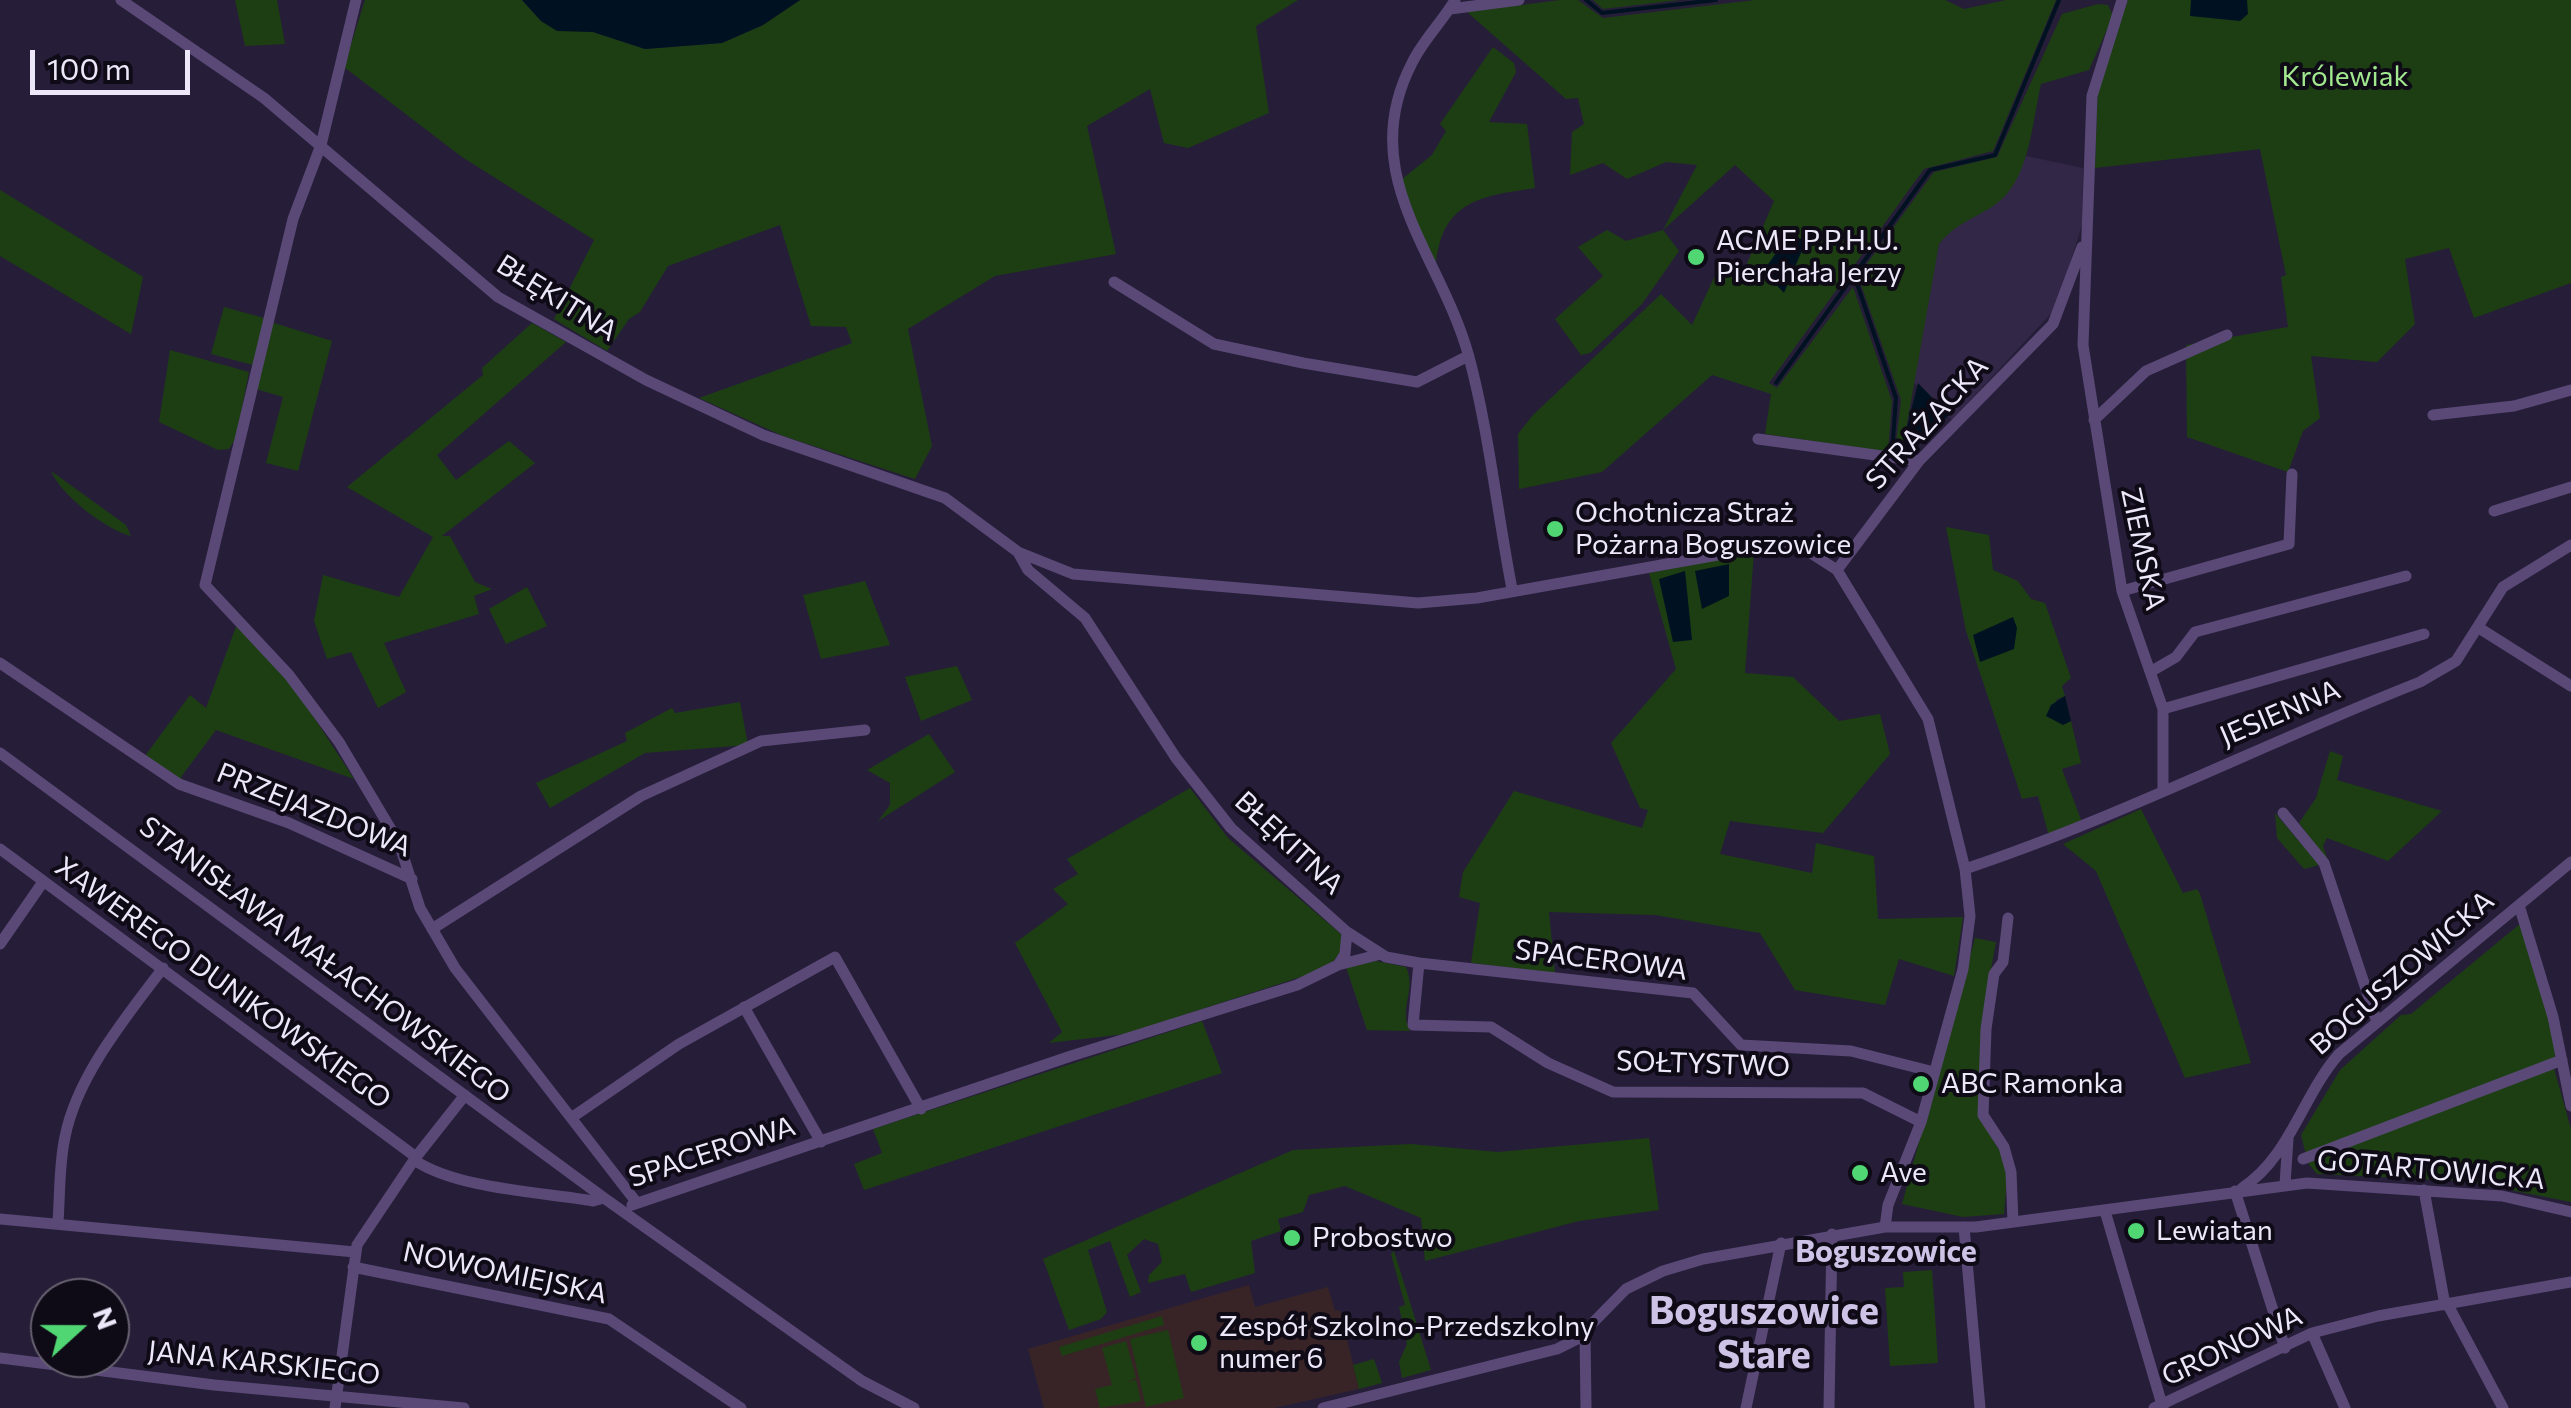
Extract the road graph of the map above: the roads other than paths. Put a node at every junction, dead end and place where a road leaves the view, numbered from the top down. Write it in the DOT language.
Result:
graph roads {
  1 [pos="121,0"];
  2 [pos="356,0"];
  3 [pos="1519,0"];
  4 [pos="2122,0"];
  5 [pos="1452,4"];
  6 [pos="322,145"];
  7 [pos="2086,236"];
  8 [pos="1114,282"];
  9 [pos="2059,312"];
  10 [pos="2083,314"];
  11 [pos="2226,334"];
  12 [pos="1468,356"];
  13 [pos="2571,390"];
  14 [pos="2434,415"];
  15 [pos="2094,420"];
  16 [pos="1758,439"];
  17 [pos="1919,461"];
  18 [pos="2292,474"];
  19 [pos="2571,487"];
  20 [pos="2494,511"];
  21 [pos="2571,545"];
  22 [pos="1018,552"];
  23 [pos="1836,570"];
  24 [pos="2406,576"];
  25 [pos="1512,589"];
  26 [pos="2122,590"];
  27 [pos="2479,628"];
  28 [pos="2424,634"];
  29 [pos="0,663"];
  30 [pos="2150,672"];
  31 [pos="2571,686"];
  32 [pos="2163,709"];
  33 [pos="864,730"];
  34 [pos="0,752"];
  35 [pos="2162,790"];
  36 [pos="2283,813"];
  37 [pos="0,850"];
  38 [pos="2571,862"];
  39 [pos="1965,869"];
  40 [pos="412,879"];
  41 [pos="43,882"];
  42 [pos="2519,905"];
  43 [pos="2008,918"];
  44 [pos="432,929"];
  45 [pos="1348,932"];
  46 [pos="0,944"];
  47 [pos="1381,954"];
  48 [pos="1419,963"];
  49 [pos="1338,965"];
  50 [pos="163,968"];
  51 [pos="744,1007"];
  52 [pos="2377,1022"];
  53 [pos="2562,1060"];
  54 [pos="1934,1072"];
  55 [pos="2567,1074"];
  56 [pos="465,1095"];
  57 [pos="2571,1106"];
  58 [pos="920,1109"];
  59 [pos="574,1116"];
  60 [pos="1921,1122"];
  61 [pos="2288,1139"];
  62 [pos="821,1142"];
  63 [pos="415,1158"];
  64 [pos="2304,1159"];
  65 [pos="2272,1162"];
  66 [pos="2281,1185"];
  67 [pos="623,1186"];
  68 [pos="2424,1190"];
  69 [pos="2237,1191"];
  70 [pos="604,1198"];
  71 [pos="637,1202"];
  72 [pos="619,1209"];
  73 [pos="2106,1211"];
  74 [pos="2571,1212"];
  75 [pos="0,1219"];
  76 [pos="58,1222"];
  77 [pos="2013,1222"];
  78 [pos="1884,1226"];
  79 [pos="1964,1227"];
  80 [pos="1832,1234"];
  81 [pos="1781,1243"];
  82 [pos="355,1252"];
  83 [pos="353,1267"];
  84 [pos="2571,1282"];
  85 [pos="2447,1305"];
  86 [pos="1585,1332"];
  87 [pos="2312,1333"];
  88 [pos="2285,1348"];
  89 [pos="0,1358"];
  90 [pos="335,1402"];
  91 [pos="2160,1407"];
  92 [pos="464,1408"];
  93 [pos="741,1408"];
  94 [pos="914,1408"];
  95 [pos="1323,1408"];
  96 [pos="1586,1408"];
  97 [pos="1746,1408"];
  98 [pos="1830,1408"];
  99 [pos="1980,1408"];
  100 [pos="2344,1408"];
  101 [pos="2503,1408"];
  1 -- 6 [label="street, BŁĘKITNA"];
  2 -- 6 [label="street"];
  3 -- 5 [label="street"];
  4 -- 7 [label="street, ZIEMSKA"];
  5 -- 12 [label="street"];
  6 -- 22 [label="street, BŁĘKITNA"];
  6 -- 40 [label="street, PRZEJAZDOWA"];
  7 -- 9 [label="street, ZIEMSKA"];
  7 -- 10 [label="street, ZIEMSKA"];
  8 -- 12 [label="street"];
  9 -- 10 [label="street"];
  9 -- 17 [label="street, STRAŻACKA"];
  10 -- 15 [label="street, ZIEMSKA"];
  11 -- 15 [label="street"];
  12 -- 25 [label="street"];
  13 -- 14 [label="street"];
  15 -- 26 [label="street, ZIEMSKA"];
  16 -- 17 [label="street"];
  17 -- 23 [label="street, STRAŻACKA"];
  18 -- 26 [label="street"];
  19 -- 20 [label="street"];
  21 -- 27 [label="street, JESIENNA"];
  22 -- 25 [label="street, BŁĘKITNA"];
  22 -- 45 [label="street, BŁĘKITNA"];
  23 -- 25 [label="street"];
  23 -- 39 [label="street"];
  24 -- 30 [label="street"];
  26 -- 30 [label="street, ZIEMSKA"];
  27 -- 31 [label="street"];
  27 -- 35 [label="street, JESIENNA"];
  28 -- 32 [label="street"];
  29 -- 40 [label="street, PRZEJAZDOWA"];
  30 -- 32 [label="street, ZIEMSKA"];
  32 -- 35 [label="street, ZIEMSKA"];
  33 -- 44 [label="street"];
  34 -- 56 [label="street, STANISŁAWA MAŁACHOWSKIEGO"];
  35 -- 39 [label="street, JESIENNA"];
  36 -- 52 [label="street"];
  37 -- 41 [label="street, XAWEREGO DUNIKOWSKIEGO"];
  38 -- 42 [label="street, BOGUSZOWICKA"];
  39 -- 54 [label="street"];
  40 -- 44 [label="street, STANISŁAWA MAŁACHOWSKIEGO"];
  41 -- 46 [label="street"];
  41 -- 50 [label="street, XAWEREGO DUNIKOWSKIEGO"];
  42 -- 52 [label="street, BOGUSZOWICKA"];
  42 -- 53 [label="street"];
  43 -- 77 [label="street"];
  44 -- 59 [label="street, STANISŁAWA MAŁACHOWSKIEGO"];
  45 -- 47 [label="street, BŁĘKITNA"];
  45 -- 49 [label="street"];
  47 -- 48 [label="street, SPACEROWA"];
  47 -- 49 [label="street, SPACEROWA"];
  48 -- 54 [label="street, SPACEROWA"];
  48 -- 60 [label="street, SOŁTYSTWO"];
  49 -- 58 [label="street, SPACEROWA"];
  50 -- 63 [label="street, XAWEREGO DUNIKOWSKIEGO"];
  50 -- 76 [label="street"];
  51 -- 58 [label="street"];
  51 -- 59 [label="street"];
  51 -- 62 [label="street, SPACEROWA"];
  52 -- 61 [label="street, BOGUSZOWICKA"];
  53 -- 55 [label="street"];
  53 -- 64 [label="street"];
  54 -- 60 [label="street"];
  55 -- 57 [label="street"];
  56 -- 63 [label="street"];
  56 -- 70 [label="street, STANISŁAWA MAŁACHOWSKIEGO"];
  58 -- 62 [label="street, SPACEROWA"];
  59 -- 67 [label="street, STANISŁAWA MAŁACHOWSKIEGO"];
  60 -- 78 [label="street"];
  61 -- 65 [label="street, BOGUSZOWICKA"];
  61 -- 66 [label="street, BOGUSZOWICKA"];
  62 -- 71 [label="street, SPACEROWA"];
  63 -- 70 [label="street, XAWEREGO DUNIKOWSKIEGO"];
  63 -- 82 [label="street"];
  65 -- 66 [label="street"];
  65 -- 69 [label="street, BOGUSZOWICKA"];
  66 -- 68 [label="street, GOTARTOWICKA"];
  66 -- 69 [label="street"];
  67 -- 71 [label="street, STANISŁAWA MAŁACHOWSKIEGO"];
  67 -- 72 [label="street"];
  68 -- 74 [label="street, GOTARTOWICKA"];
  68 -- 85 [label="street"];
  69 -- 73 [label="street"];
  69 -- 88 [label="street"];
  70 -- 72 [label="street, STANISŁAWA MAŁACHOWSKIEGO"];
  71 -- 72 [label="street, SPACEROWA"];
  72 -- 94 [label="street, STANISŁAWA MAŁACHOWSKIEGO"];
  73 -- 77 [label="street"];
  73 -- 91 [label="street"];
  75 -- 76 [label="street"];
  76 -- 82 [label="street"];
  77 -- 79 [label="street"];
  78 -- 79 [label="street"];
  78 -- 80 [label="street"];
  79 -- 99 [label="street"];
  80 -- 81 [label="street"];
  80 -- 98 [label="street"];
  81 -- 86 [label="street"];
  81 -- 97 [label="street"];
  82 -- 83 [label="street"];
  83 -- 90 [label="street"];
  83 -- 93 [label="street, NOWOMIEJSKA"];
  84 -- 85 [label="street, GRONOWA"];
  85 -- 87 [label="street, GRONOWA"];
  85 -- 101 [label="street"];
  86 -- 95 [label="street"];
  86 -- 96 [label="street"];
  87 -- 88 [label="street, GRONOWA"];
  87 -- 100 [label="street"];
  88 -- 91 [label="street, GRONOWA"];
  89 -- 90 [label="street, JANA KARSKIEGO"];
  90 -- 92 [label="street, JANA KARSKIEGO"];
}
